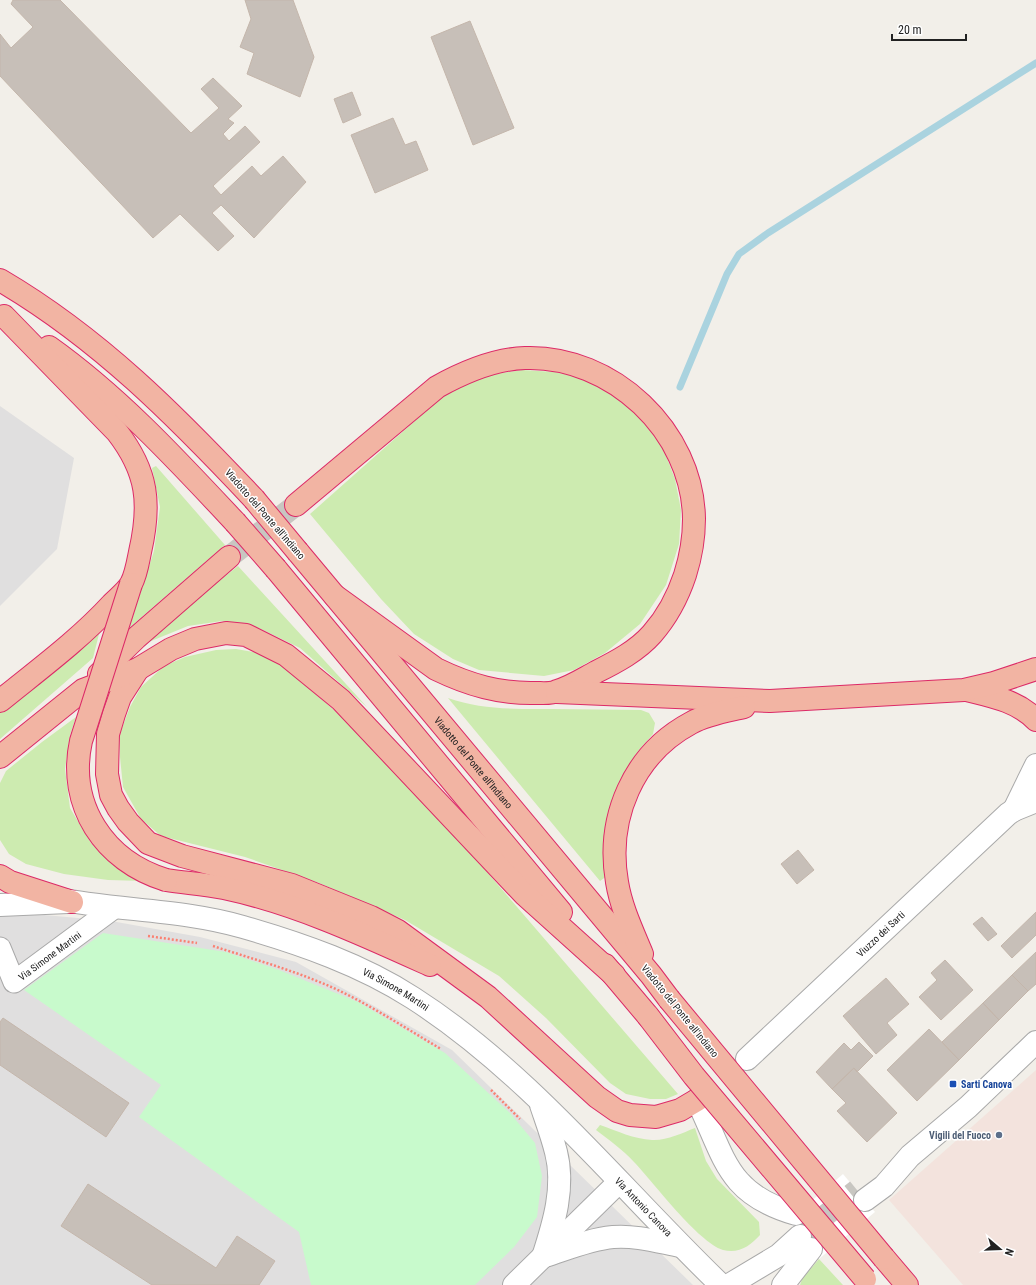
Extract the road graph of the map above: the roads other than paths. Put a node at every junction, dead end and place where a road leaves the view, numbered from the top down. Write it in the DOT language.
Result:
graph roads {
  1 [pos="0,280"];
  2 [pos="2,315"];
  3 [pos="296,505"];
  4 [pos="229,557"];
  5 [pos="131,584"];
  6 [pos="335,596"];
  7 [pos="138,669"];
  8 [pos="1036,669"];
  9 [pos="83,690"];
  10 [pos="964,690"];
  11 [pos="556,692"];
  12 [pos="0,701"];
  13 [pos="770,701"];
  14 [pos="1036,720"];
  15 [pos="3,757"];
  16 [pos="1036,765"];
  17 [pos="1036,801"];
  18 [pos="1014,810"];
  19 [pos="0,876"];
  20 [pos="0,887"];
  21 [pos="72,902"];
  22 [pos="0,905"];
  23 [pos="114,908"];
  24 [pos="0,948"];
  25 [pos="652,975"];
  26 [pos="614,976"];
  27 [pos="462,979"];
  28 [pos="1036,1042"];
  29 [pos="747,1059"];
  30 [pos="539,1100"];
  31 [pos="697,1100"];
  32 [pos="619,1182"];
  33 [pos="861,1195"];
  34 [pos="796,1214"];
  35 [pos="680,1246"];
  36 [pos="543,1257"];
  37 [pos="867,1282"];
  38 [pos="514,1285"];
  39 [pos="721,1285"];
  40 [pos="729,1285"];
  41 [pos="782,1285"];
  42 [pos="907,1285"];
  1 -- 6 [label="highway, Viadotto del Ponte all'Indiano, bridge"];
  2 -- 5 [label="highway"];
  2 -- 26 [label="highway, bridge"];
  3 -- 11 [label="highway"];
  4 -- 9 [label="highway"];
  5 -- 12 [label="highway"];
  5 -- 27 [label="highway, bridge"];
  6 -- 11 [label="highway"];
  6 -- 25 [label="highway, Viadotto del Ponte all'Indiano"];
  7 -- 9 [label="highway"];
  7 -- 26 [label="highway"];
  7 -- 27 [label="highway"];
  8 -- 10 [label="highway"];
  9 -- 15 [label="highway"];
  10 -- 13 [label="highway"];
  10 -- 14 [label="highway"];
  11 -- 13 [label="highway"];
  13 -- 25 [label="highway"];
  16 -- 18 [label="street, Viuzzo dei Sarti"];
  17 -- 18 [label="street, Viuzzo dei Sarti"];
  18 -- 29 [label="street, Viuzzo dei Sarti"];
  19 -- 21 [label="highway"];
  20 -- 21 [label="street, Via Simone Martini"];
  21 -- 22 [label="street, Via Simone Martini"];
  21 -- 23 [label="street, Via Simone Martini"];
  23 -- 24 [label="street, Via Simone Martini"];
  23 -- 30 [label="street, Via Simone Martini"];
  25 -- 42 [label="highway, Viadotto del Ponte all'Indiano, bridge"];
  26 -- 37 [label="highway, bridge"];
  27 -- 31 [label="highway"];
  28 -- 33 [label="street"];
  30 -- 32 [label="street, Via Simone Martini"];
  30 -- 36 [label="street"];
  31 -- 34 [label="street"];
  32 -- 35 [label="street, Via Antonio Canova"];
  32 -- 36 [label="street, Via Antonio Canova"];
  35 -- 36 [label="street"];
  35 -- 39 [label="street, Via Antonio Canova"];
  36 -- 38 [label="street, Via Antonio Canova"];
  40 -- 41 [label="street"];
}
